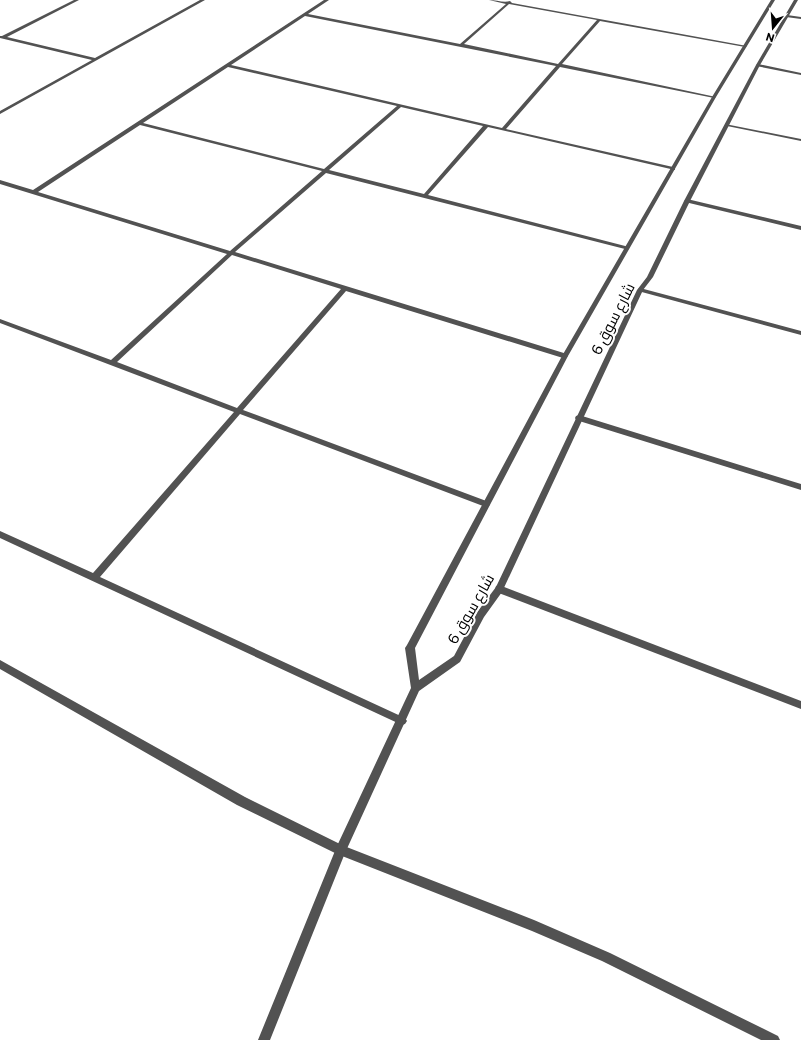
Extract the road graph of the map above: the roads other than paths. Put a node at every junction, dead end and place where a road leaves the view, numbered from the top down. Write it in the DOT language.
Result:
graph roads {
  1 [pos="78,0"];
  2 [pos="203,0"];
  3 [pos="326,0"];
  4 [pos="491,0"];
  5 [pos="773,0"];
  6 [pos="796,0"];
  7 [pos="510,2"];
  8 [pos="304,15"];
  9 [pos="787,16"];
  10 [pos="801,18"];
  11 [pos="600,20"];
  12 [pos="1,37"];
  13 [pos="461,45"];
  14 [pos="745,46"];
  15 [pos="96,60"];
  16 [pos="227,65"];
  17 [pos="560,65"];
  18 [pos="758,66"];
  19 [pos="801,74"];
  20 [pos="714,97"];
  21 [pos="401,105"];
  22 [pos="0,114"];
  23 [pos="139,123"];
  24 [pos="487,125"];
  25 [pos="727,125"];
  26 [pos="503,129"];
  27 [pos="801,140"];
  28 [pos="674,169"];
  29 [pos="326,170"];
  30 [pos="0,182"];
  31 [pos="34,192"];
  32 [pos="425,196"];
  33 [pos="687,201"];
  34 [pos="801,228"];
  35 [pos="627,248"];
  36 [pos="230,253"];
  37 [pos="345,288"];
  38 [pos="640,290"];
  39 [pos="0,321"];
  40 [pos="801,333"];
  41 [pos="565,356"];
  42 [pos="112,363"];
  43 [pos="238,411"];
  44 [pos="579,418"];
  45 [pos="801,487"];
  46 [pos="486,504"];
  47 [pos="0,534"];
  48 [pos="94,578"];
  49 [pos="499,588"];
  50 [pos="0,664"];
  51 [pos="416,688"];
  52 [pos="801,705"];
  53 [pos="402,722"];
  54 [pos="341,850"];
  55 [pos="264,1040"];
  56 [pos="774,1040"];
  1 -- 12 [label="street"];
  2 -- 15 [label="street"];
  3 -- 8 [label="street"];
  4 -- 7 [label="street"];
  5 -- 14 [label="street, شارع سوق 6"];
  6 -- 9 [label="street, شارع سوق 6"];
  7 -- 11 [label="street"];
  7 -- 13 [label="street"];
  8 -- 13 [label="street"];
  8 -- 16 [label="street"];
  9 -- 10 [label="street"];
  9 -- 18 [label="street, شارع سوق 6"];
  11 -- 14 [label="street"];
  11 -- 17 [label="street"];
  12 -- 15 [label="street"];
  13 -- 17 [label="street"];
  14 -- 20 [label="street, شارع سوق 6"];
  15 -- 22 [label="street"];
  16 -- 21 [label="street"];
  16 -- 23 [label="street"];
  17 -- 20 [label="street"];
  17 -- 26 [label="street"];
  18 -- 19 [label="street"];
  18 -- 25 [label="street, شارع سوق 6"];
  20 -- 28 [label="street, شارع سوق 6"];
  21 -- 24 [label="street"];
  21 -- 29 [label="street"];
  23 -- 29 [label="street"];
  23 -- 31 [label="street"];
  24 -- 26 [label="street"];
  24 -- 32 [label="street"];
  25 -- 27 [label="street"];
  25 -- 33 [label="street, شارع سوق 6"];
  26 -- 28 [label="street"];
  28 -- 35 [label="street, شارع سوق 6"];
  29 -- 32 [label="street"];
  29 -- 36 [label="street"];
  30 -- 31 [label="street"];
  31 -- 36 [label="street"];
  32 -- 35 [label="street"];
  33 -- 34 [label="street"];
  33 -- 38 [label="street, شارع سوق 6"];
  35 -- 41 [label="street, شارع سوق 6"];
  36 -- 37 [label="street"];
  36 -- 42 [label="street"];
  37 -- 41 [label="street"];
  37 -- 43 [label="street"];
  38 -- 40 [label="street"];
  38 -- 44 [label="street, شارع سوق 6"];
  39 -- 42 [label="street"];
  41 -- 46 [label="street, شارع سوق 6"];
  42 -- 43 [label="street"];
  43 -- 46 [label="street"];
  43 -- 48 [label="street"];
  44 -- 45 [label="street"];
  44 -- 49 [label="street, شارع سوق 6"];
  46 -- 51 [label="street, شارع سوق 6"];
  47 -- 48 [label="street"];
  48 -- 53 [label="street"];
  49 -- 51 [label="street, شارع سوق 6"];
  49 -- 52 [label="street"];
  50 -- 54 [label="street"];
  51 -- 53 [label="street"];
  53 -- 54 [label="street"];
  54 -- 55 [label="street"];
  54 -- 56 [label="street"];
}
